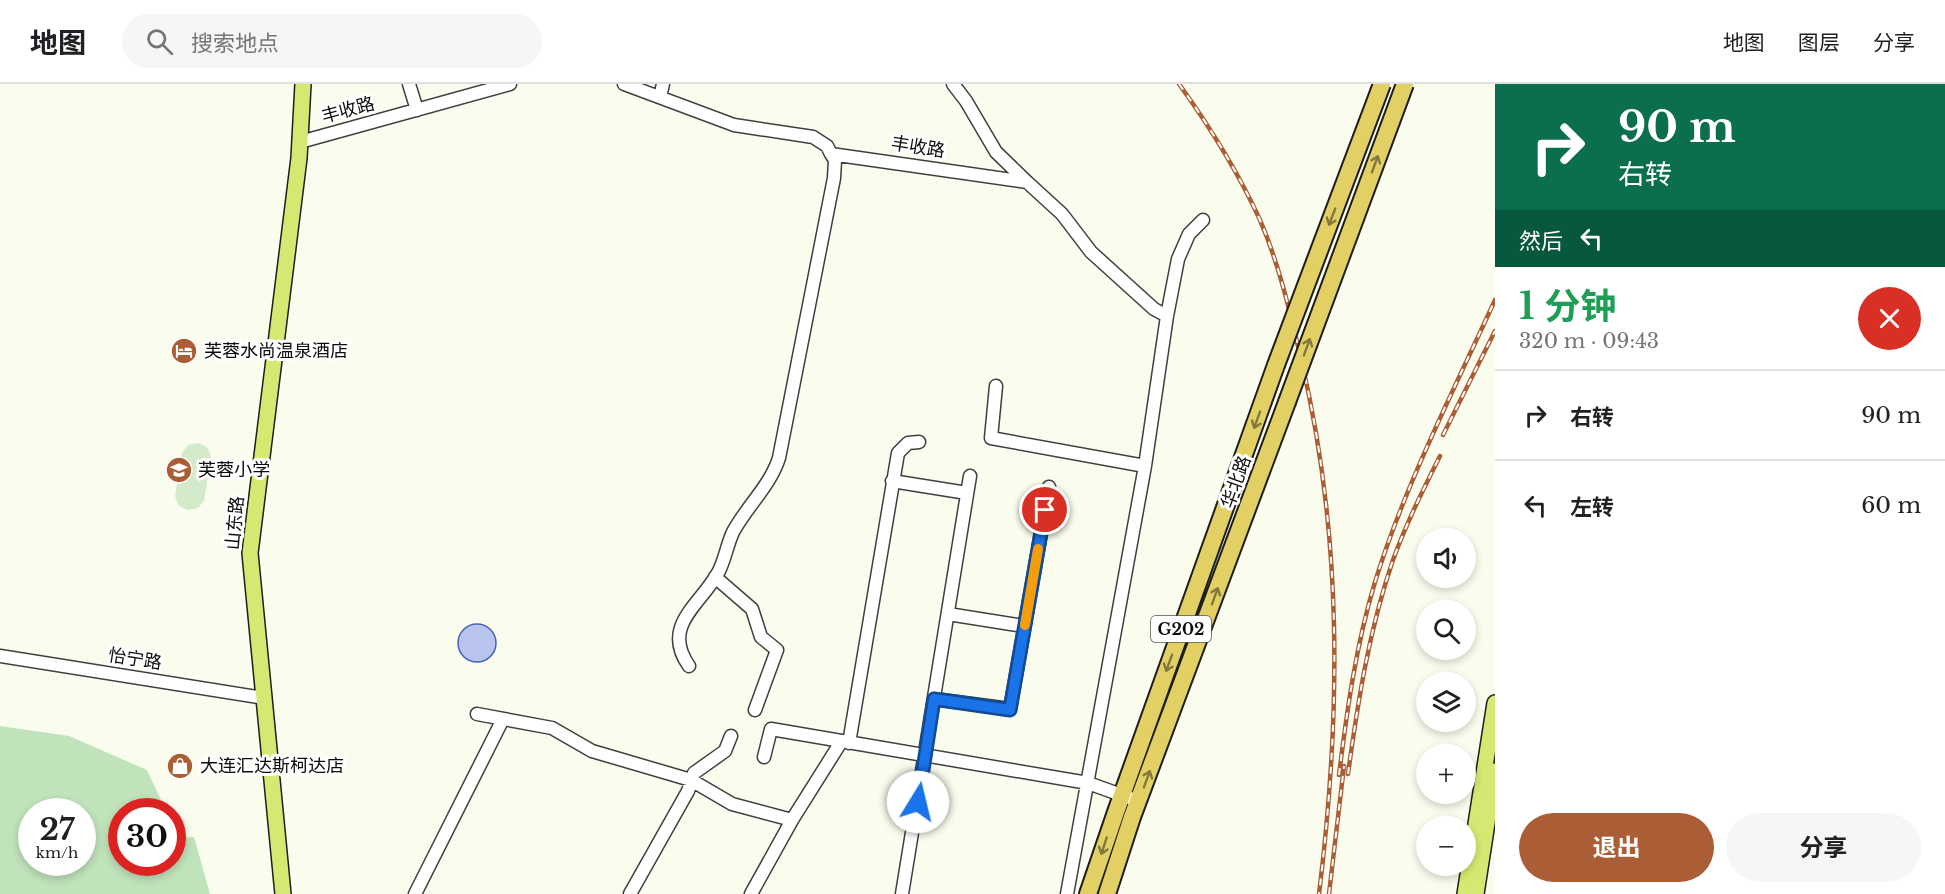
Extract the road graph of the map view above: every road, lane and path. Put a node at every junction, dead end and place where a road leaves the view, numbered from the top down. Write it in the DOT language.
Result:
graph roads {
  1 [pos="303,84"];
  2 [pos="410,84"];
  3 [pos="510,84"];
  4 [pos="624,84"];
  5 [pos="663,84"];
  6 [pos="953,84"];
  7 [pos="1382,84"];
  8 [pos="1406,84"];
  9 [pos="660,97"];
  10 [pos="417,110"];
  11 [pos="300,142"];
  12 [pos="831,154"];
  13 [pos="1027,182"];
  14 [pos="1203,220"];
  15 [pos="1167,316"];
  16 [pos="996,386"];
  17 [pos="919,442"];
  18 [pos="1145,466"];
  19 [pos="970,476"];
  20 [pos="892,481"];
  21 [pos="1049,487"];
  22 [pos="967,493"];
  23 [pos="715,577"];
  24 [pos="948,614"];
  25 [pos="1024,626"];
  26 [pos="0,656"];
  27 [pos="689,666"];
  28 [pos="264,698"];
  29 [pos="934,699"];
  30 [pos="1495,703"];
  31 [pos="755,710"];
  32 [pos="477,714"];
  33 [pos="503,719"];
  34 [pos="731,736"];
  35 [pos="845,742"];
  36 [pos="925,755"];
  37 [pos="764,757"];
  38 [pos="1495,771"];
  39 [pos="691,780"];
  40 [pos="1088,783"];
  41 [pos="1122,795"];
  42 [pos="1138,801"];
  43 [pos="792,820"];
  44 [pos="283,894"];
  45 [pos="415,894"];
  46 [pos="630,894"];
  47 [pos="751,894"];
  48 [pos="902,894"];
  49 [pos="1068,894"];
  50 [pos="1088,894"];
  51 [pos="1107,894"];
  52 [pos="1465,894"];
  53 [pos="1476,894"];
  1 -- 11 [label="main road, 山东路"];
  2 -- 10 [label="street"];
  3 -- 10 [label="street, 丰收路"];
  4 -- 9 [label="street"];
  5 -- 9 [label="street"];
  6 -- 13 [label="street"];
  7 -- 41 [label="highway, 华北路 / G202, one-way, bridge"];
  42 -- 8 [label="highway, 华北路 / G202, one-way, bridge"];
  9 -- 12 [label="street"];
  10 -- 11 [label="street, 丰收路"];
  11 -- 28 [label="main road, 山东路"];
  12 -- 13 [label="street, 丰收路"];
  12 -- 23 [label="street"];
  13 -- 15 [label="street"];
  14 -- 15 [label="street"];
  15 -- 18 [label="street"];
  16 -- 18 [label="street"];
  17 -- 20 [label="street"];
  18 -- 40 [label="street"];
  19 -- 22 [label="street"];
  20 -- 22 [label="street"];
  20 -- 35 [label="street"];
  21 -- 25 [label="street"];
  22 -- 24 [label="street"];
  23 -- 27 [label="street"];
  23 -- 31 [label="street"];
  24 -- 25 [label="street"];
  24 -- 29 [label="street"];
  25 -- 29 [label="street"];
  26 -- 28 [label="street, 怡宁路"];
  28 -- 44 [label="main road, 山东路"];
  29 -- 36 [label="street"];
  30 -- 52 [label="main road"];
  32 -- 33 [label="street"];
  33 -- 39 [label="street"];
  33 -- 45 [label="street"];
  34 -- 39 [label="street"];
  35 -- 36 [label="street"];
  35 -- 37 [label="street"];
  35 -- 43 [label="street"];
  36 -- 40 [label="street"];
  36 -- 48 [label="street"];
  38 -- 53 [label="main road"];
  39 -- 43 [label="street"];
  39 -- 46 [label="street"];
  40 -- 41 [label="street"];
  40 -- 49 [label="street"];
  41 -- 42 [label="street"];
  41 -- 50 [label="highway, 华北路 / G202, one-way"];
  42 -- 51 [label="highway, 华北路 / G202"];
  43 -- 47 [label="street"];
}
